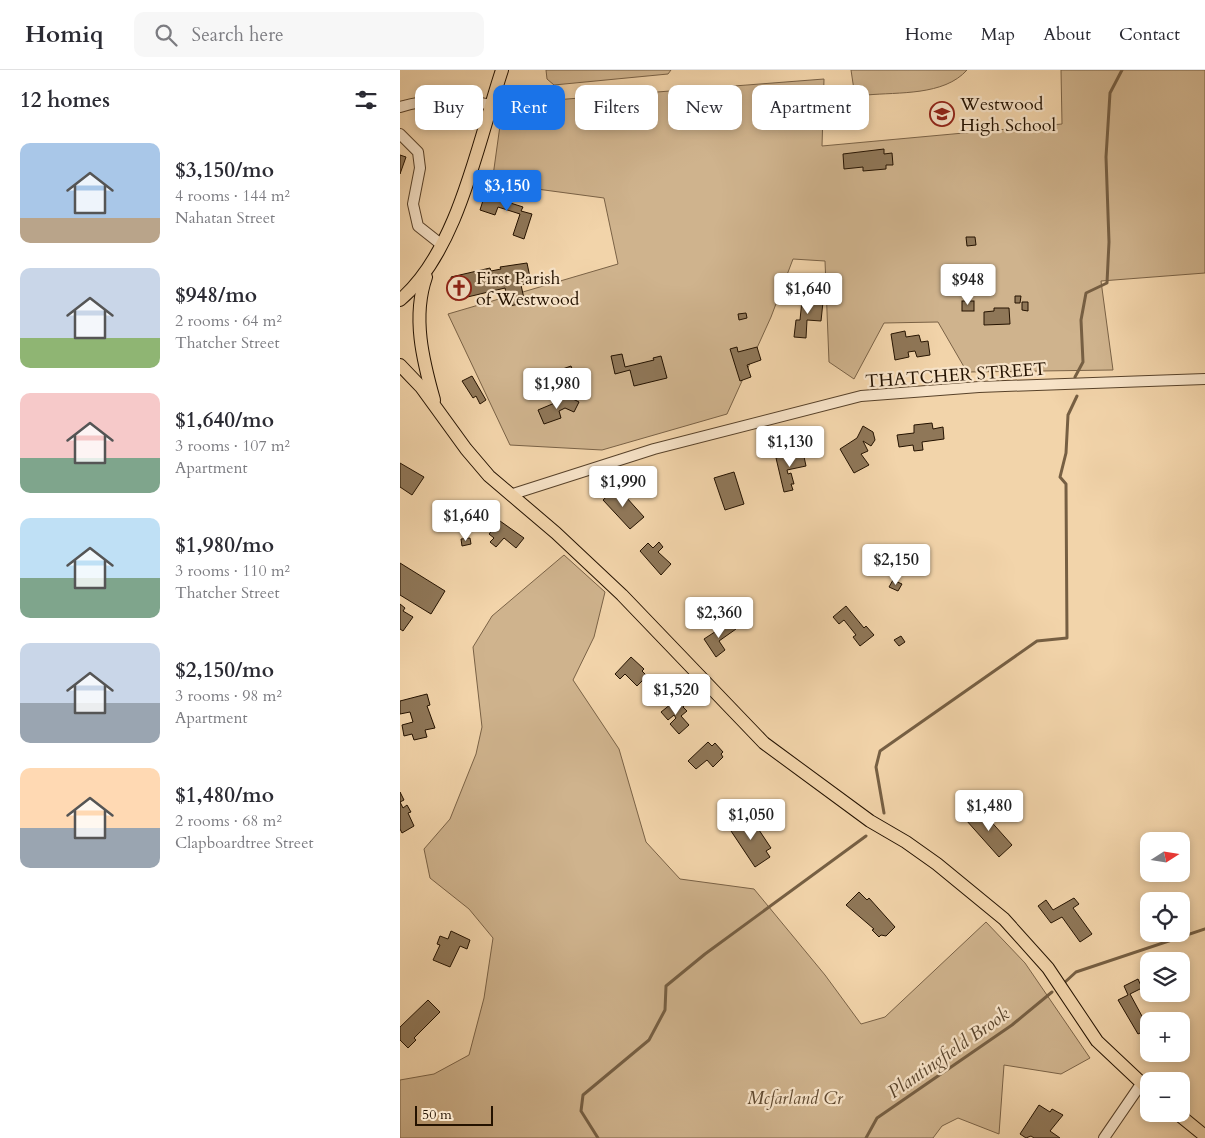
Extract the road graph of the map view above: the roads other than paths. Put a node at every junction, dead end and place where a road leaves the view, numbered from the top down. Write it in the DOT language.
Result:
graph roads {
  1 [pos="502,70"];
  2 [pos="491,105"];
  3 [pos="400,107"];
  4 [pos="400,134"];
  5 [pos="442,245"];
  6 [pos="430,268"];
  7 [pos="400,300"];
  8 [pos="400,365"];
  9 [pos="1205,379"];
  10 [pos="437,407"];
  11 [pos="513,494"];
  12 [pos="1140,1082"];
  13 [pos="1140,1093"];
  14 [pos="1188,1122"];
  15 [pos="1205,1136"];
  16 [pos="1104,1138"];
  1 -- 2 [label="main road"];
  2 -- 3 [label="street"];
  2 -- 5 [label="main road"];
  4 -- 5 [label="street"];
  5 -- 6 [label="main road"];
  6 -- 7 [label="main road"];
  6 -- 10 [label="main road"];
  8 -- 10 [label="main road"];
  9 -- 11 [label="street, THATCHER STREET"];
  10 -- 11 [label="main road"];
  11 -- 12 [label="main road"];
  13 -- 16 [label="street"];
  14 -- 15 [label="main road"];
}
